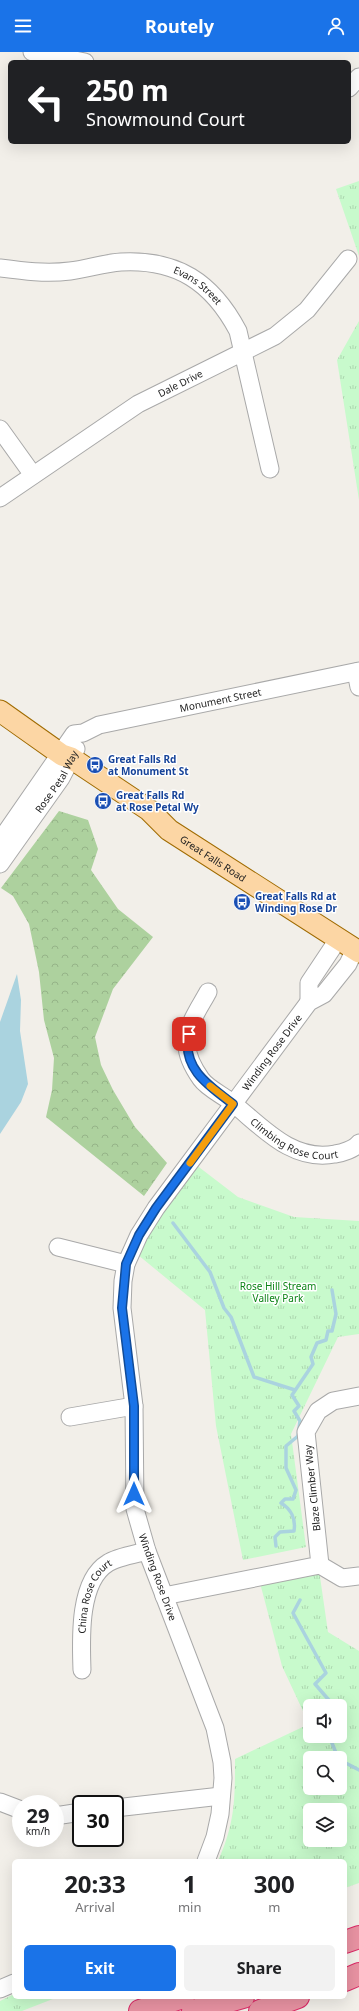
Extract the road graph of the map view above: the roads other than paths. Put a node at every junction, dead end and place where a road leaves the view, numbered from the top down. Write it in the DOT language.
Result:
graph roads {
  1 [pos="32,52"];
  2 [pos="75,60"];
  3 [pos="359,77"];
  4 [pos="351,86"];
  5 [pos="348,259"];
  6 [pos="0,268"];
  7 [pos="244,351"];
  8 [pos="0,429"];
  9 [pos="270,469"];
  10 [pos="33,475"];
  11 [pos="0,498"];
  12 [pos="358,677"];
  13 [pos="0,711"];
  14 [pos="83,733"];
  15 [pos="66,760"];
  16 [pos="0,841"];
  17 [pos="0,864"];
  18 [pos="351,946"];
  19 [pos="208,992"];
  20 [pos="309,1002"];
  21 [pos="233,1104"];
  22 [pos="359,1143"];
  23 [pos="58,1247"];
  24 [pos="126,1264"];
  25 [pos="359,1396"];
  26 [pos="134,1406"];
  27 [pos="70,1417"];
  28 [pos="147,1551"];
  29 [pos="320,1565"];
  30 [pos="359,1576"];
  31 [pos="164,1596"];
  32 [pos="82,1670"];
  33 [pos="221,1796"];
  34 [pos="0,1802"];
  35 [pos="12,1807"];
  36 [pos="124,1807"];
  37 [pos="207,1859"];
  38 [pos="359,1937"];
  39 [pos="347,1941"];
  40 [pos="359,1965"];
  41 [pos="347,1968"];
  42 [pos="359,1974"];
  43 [pos="347,1979"];
  44 [pos="12,1984"];
  45 [pos="0,1989"];
  46 [pos="177,1999"];
  47 [pos="236,1999"];
  48 [pos="293,1999"];
  49 [pos="140,2011"];
  50 [pos="193,2011"];
  51 [pos="260,2011"];
  1 -- 2 [label="street"];
  3 -- 4 [label="street"];
  5 -- 7 [label="street, Dale Drive"];
  6 -- 7 [label="street, Evans Street"];
  7 -- 9 [label="street, Evans Street"];
  7 -- 10 [label="street, Dale Drive"];
  8 -- 10 [label="street"];
  10 -- 11 [label="street, Dale Drive"];
  12 -- 14 [label="street, Monument Street"];
  13 -- 15 [label="main road, Great Falls Road"];
  14 -- 15 [label="street, Rose Petal Way"];
  15 -- 16 [label="street, Rose Petal Way"];
  15 -- 17 [label="street, Rose Petal Way"];
  15 -- 18 [label="main road, Great Falls Road"];
  18 -- 20 [label="street, Winding Rose Drive"];
  18 -- 20 [label="street"];
  19 -- 21 [label="street, Climbing Rose Court"];
  20 -- 21 [label="street, Winding Rose Drive"];
  21 -- 22 [label="street, Climbing Rose Court"];
  21 -- 24 [label="street, Winding Rose Drive"];
  23 -- 24 [label="street"];
  24 -- 26 [label="street, Winding Rose Drive"];
  25 -- 29 [label="street, Blaze Climber Way"];
  26 -- 27 [label="street"];
  26 -- 28 [label="street, Winding Rose Drive"];
  28 -- 31 [label="street, Winding Rose Drive"];
  28 -- 32 [label="street, China Rose Court"];
  29 -- 30 [label="street"];
  29 -- 31 [label="street"];
  31 -- 33 [label="street, Winding Rose Drive"];
  33 -- 36 [label="street"];
  33 -- 37 [label="street, Winding Rose Drive"];
  34 -- 35 [label="street"];
  38 -- 39 [label="highway"];
  40 -- 41 [label="highway"];
  42 -- 43 [label="highway"];
  44 -- 45 [label="street"];
  46 -- 49 [label="highway"];
  47 -- 50 [label="highway"];
  48 -- 51 [label="highway"];
}
